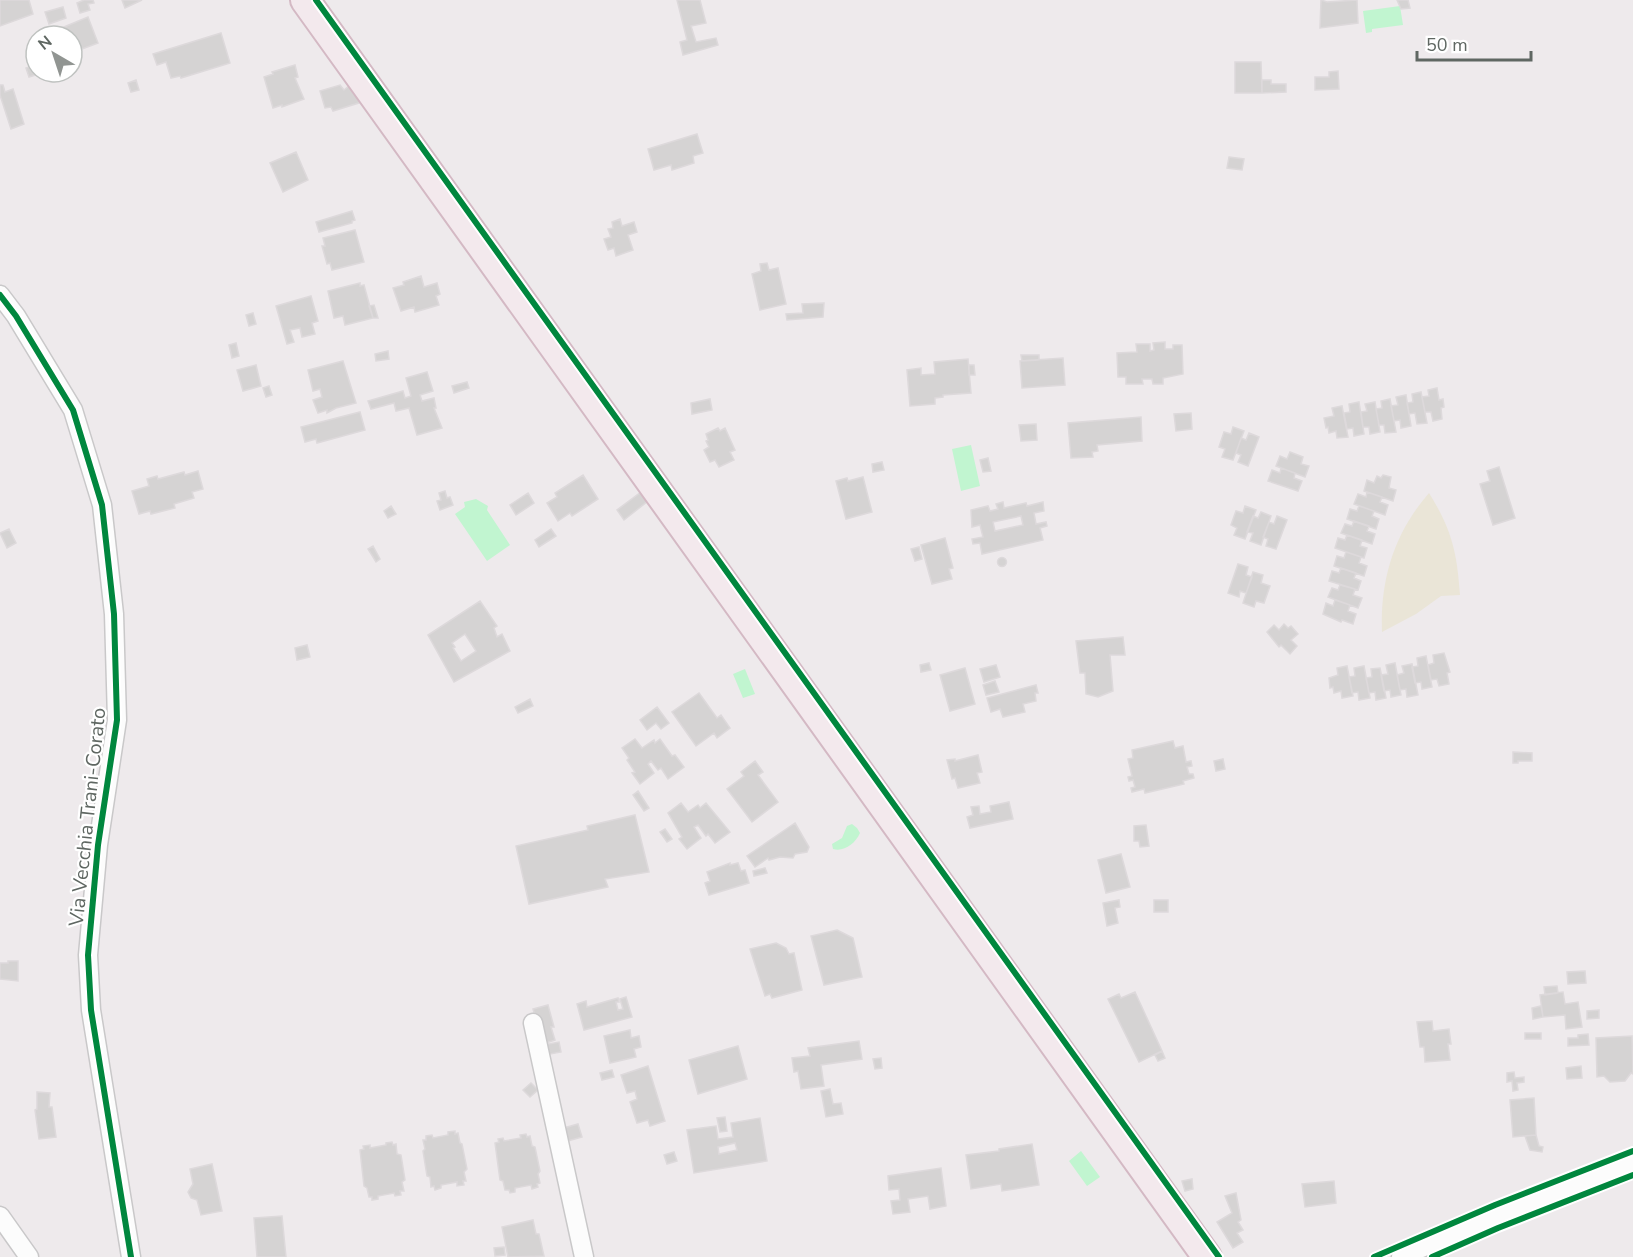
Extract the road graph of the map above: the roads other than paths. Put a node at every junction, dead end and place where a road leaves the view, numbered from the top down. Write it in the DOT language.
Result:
graph roads {
  1 [pos="305,0"];
  2 [pos="0,295"];
  3 [pos="533,1023"];
  4 [pos="1633,1162"];
  5 [pos="0,1216"];
  6 [pos="29,1257"];
  7 [pos="131,1257"];
  8 [pos="584,1257"];
  9 [pos="1207,1257"];
  10 [pos="1401,1257"];
  1 -- 9 [label="main road"];
  2 -- 7 [label="street, Via Vecchia Trani-Corato"];
  3 -- 8 [label="street"];
  4 -- 10 [label="street"];
  5 -- 6 [label="street"];
}
